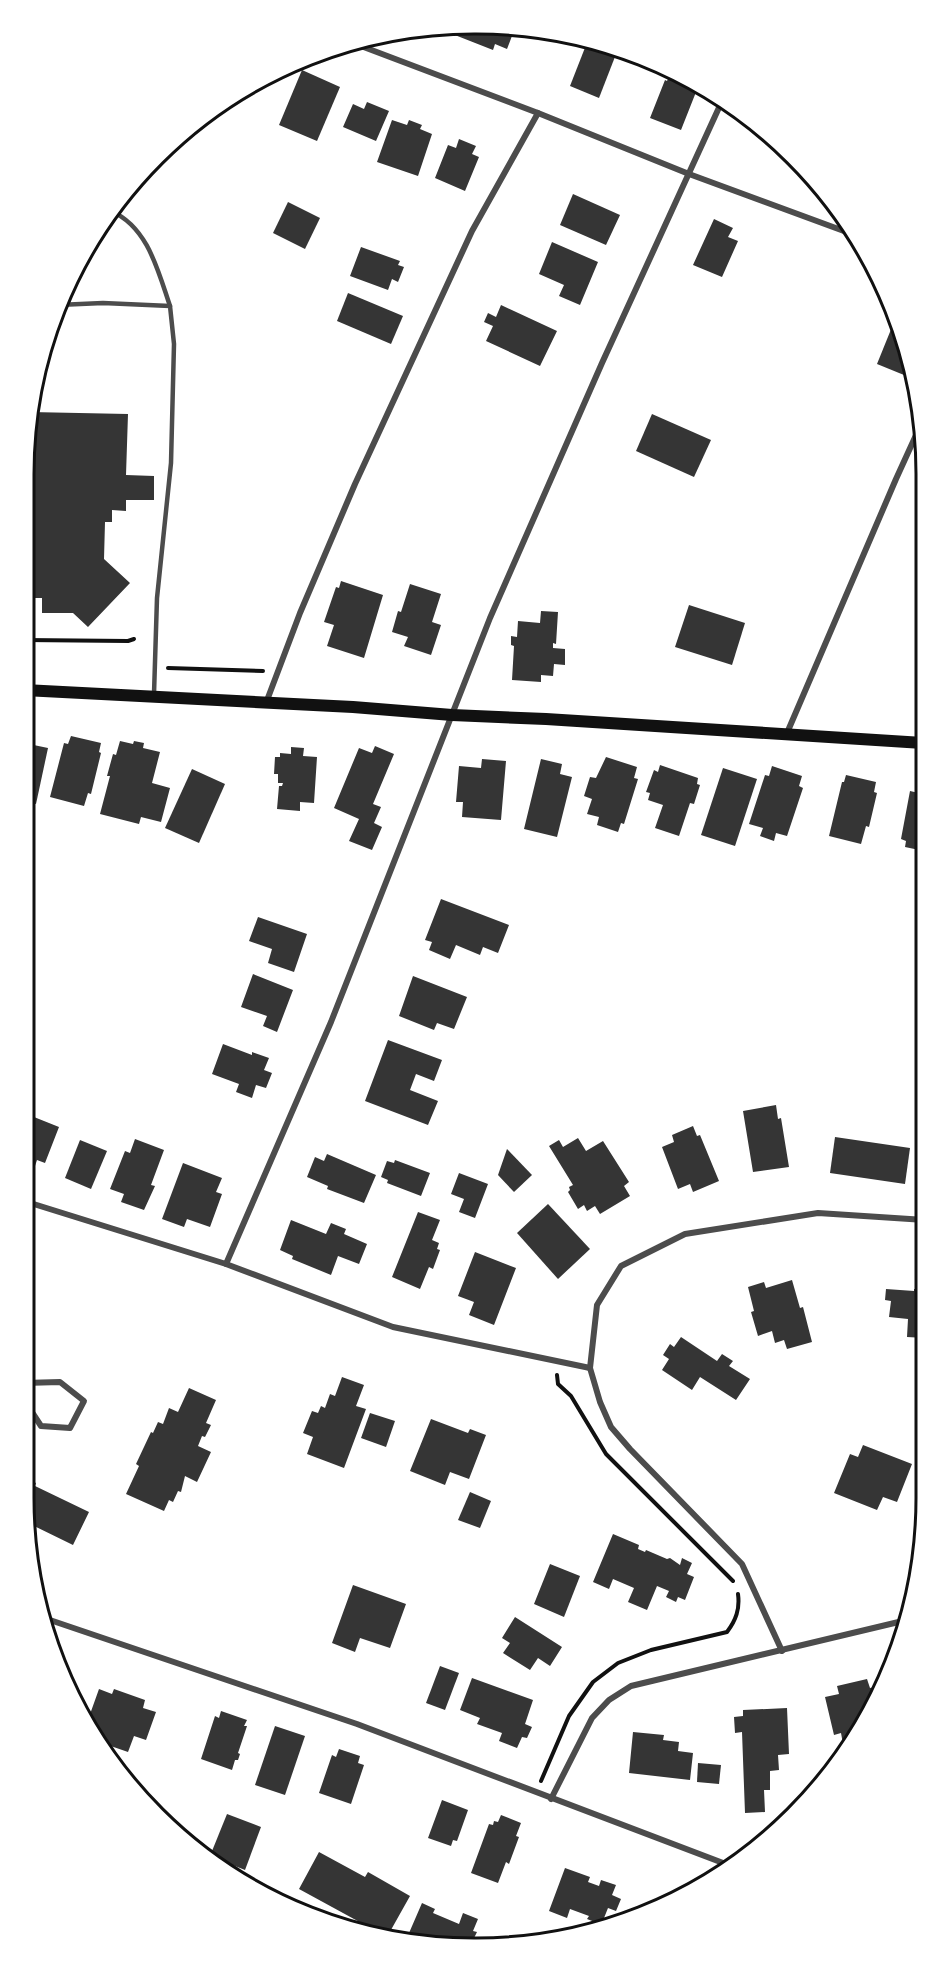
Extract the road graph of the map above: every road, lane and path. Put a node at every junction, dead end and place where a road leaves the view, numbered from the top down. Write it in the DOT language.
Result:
graph roads {
  1 [pos="367,49"];
  2 [pos="719,108"];
  3 [pos="538,113"];
  4 [pos="689,174"];
  5 [pos="120,215"];
  6 [pos="841,230"];
  7 [pos="69,305"];
  8 [pos="170,306"];
  9 [pos="914,440"];
  10 [pos="134,639"];
  11 [pos="34,640"];
  12 [pos="168,668"];
  13 [pos="268,671"];
  14 [pos="34,690"];
  15 [pos="154,696"];
  16 [pos="266,703"];
  17 [pos="452,715"];
  18 [pos="787,734"];
  19 [pos="916,743"];
  20 [pos="34,1204"];
  21 [pos="916,1219"];
  22 [pos="226,1264"];
  23 [pos="554,1360"];
  24 [pos="590,1368"];
  25 [pos="34,1383"];
  26 [pos="34,1415"];
  27 [pos="53,1621"];
  28 [pos="897,1623"];
  29 [pos="782,1651"];
  30 [pos="536,1793"];
  31 [pos="551,1799"];
  32 [pos="721,1862"];
  1 -- 3 [label="street"];
  2 -- 4 [label="street"];
  3 -- 4 [label="street"];
  3 -- 16 [label="street"];
  4 -- 6 [label="street"];
  4 -- 17 [label="street"];
  5 -- 8 [label="lane"];
  7 -- 8 [label="lane"];
  8 -- 15 [label="lane"];
  9 -- 18 [label="street"];
  10 -- 11 [label="path"];
  12 -- 13 [label="path"];
  14 -- 15 [label="main road"];
  15 -- 16 [label="main road"];
  16 -- 17 [label="main road"];
  17 -- 18 [label="main road"];
  17 -- 22 [label="street"];
  18 -- 19 [label="main road"];
  20 -- 22 [label="street"];
  21 -- 24 [label="street"];
  22 -- 23 [label="street"];
  23 -- 24 [label="street"];
  23 -- 30 [label="path"];
  24 -- 29 [label="street"];
  25 -- 26 [label="street"];
  27 -- 30 [label="street"];
  28 -- 29 [label="street"];
  29 -- 31 [label="street"];
  30 -- 31 [label="street"];
  31 -- 32 [label="street"];
}
